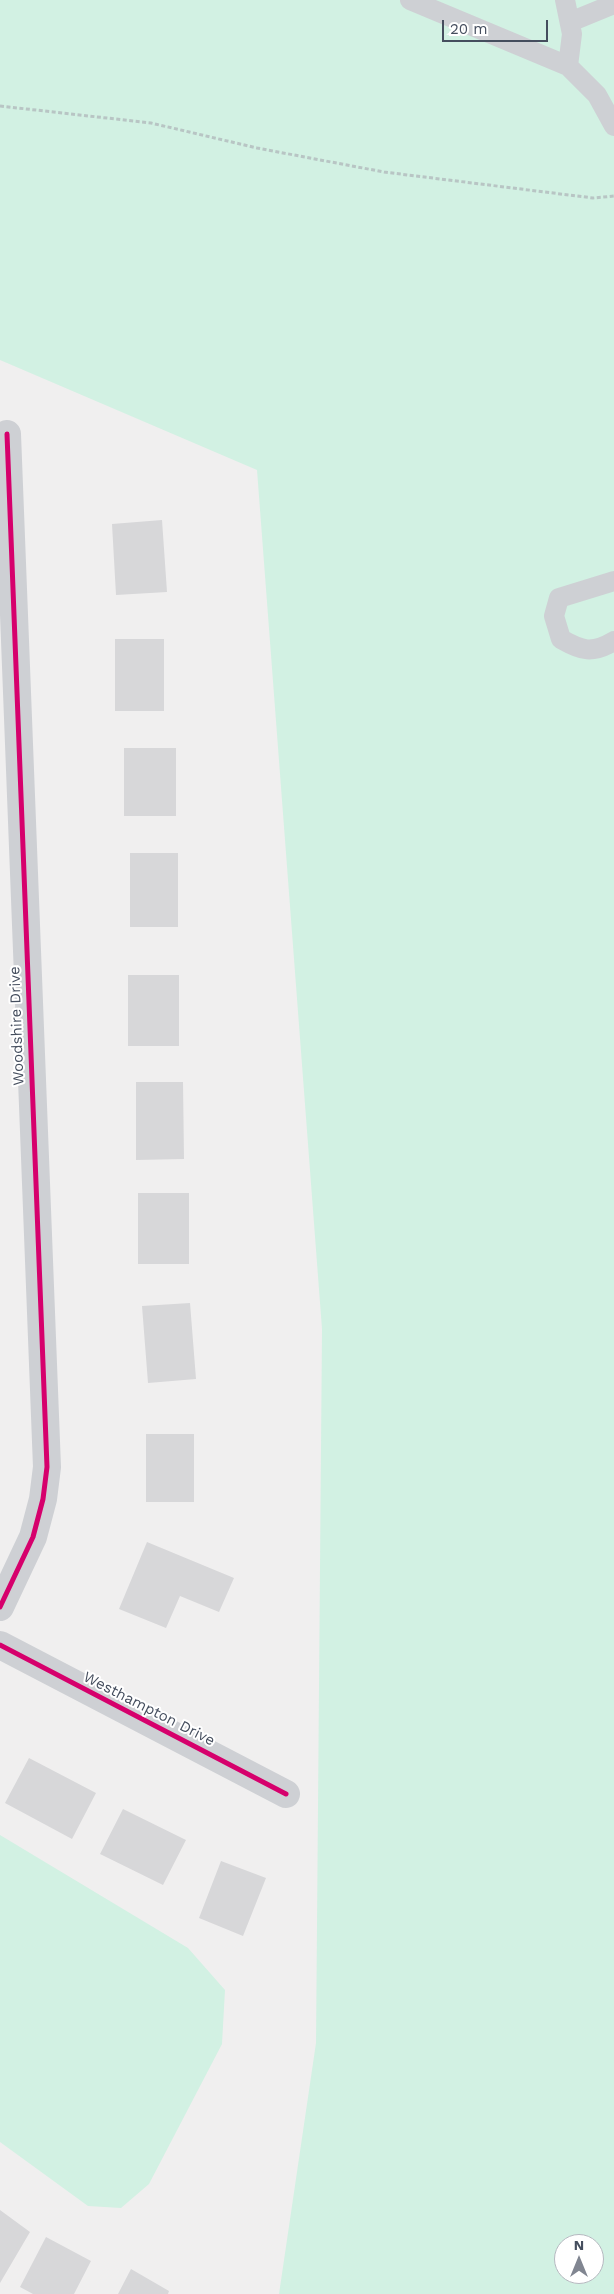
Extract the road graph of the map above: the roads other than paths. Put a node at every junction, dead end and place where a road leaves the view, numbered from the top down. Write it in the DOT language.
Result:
graph roads {
  1 [pos="410,0"];
  2 [pos="565,0"];
  3 [pos="614,4"];
  4 [pos="570,22"];
  5 [pos="568,66"];
  6 [pos="614,126"];
  7 [pos="7,434"];
  8 [pos="6,574"];
  9 [pos="614,580"];
  10 [pos="614,641"];
  11 [pos="0,1607"];
  12 [pos="0,1646"];
  13 [pos="286,1794"];
  1 -- 5 [label="lane"];
  2 -- 4 [label="lane"];
  3 -- 4 [label="lane"];
  4 -- 5 [label="lane"];
  5 -- 6 [label="lane"];
  7 -- 8 [label="street, Woodshire Drive"];
  8 -- 11 [label="street, Woodshire Drive"];
  9 -- 10 [label="lane"];
  12 -- 13 [label="street, Westhampton Drive"];
}
